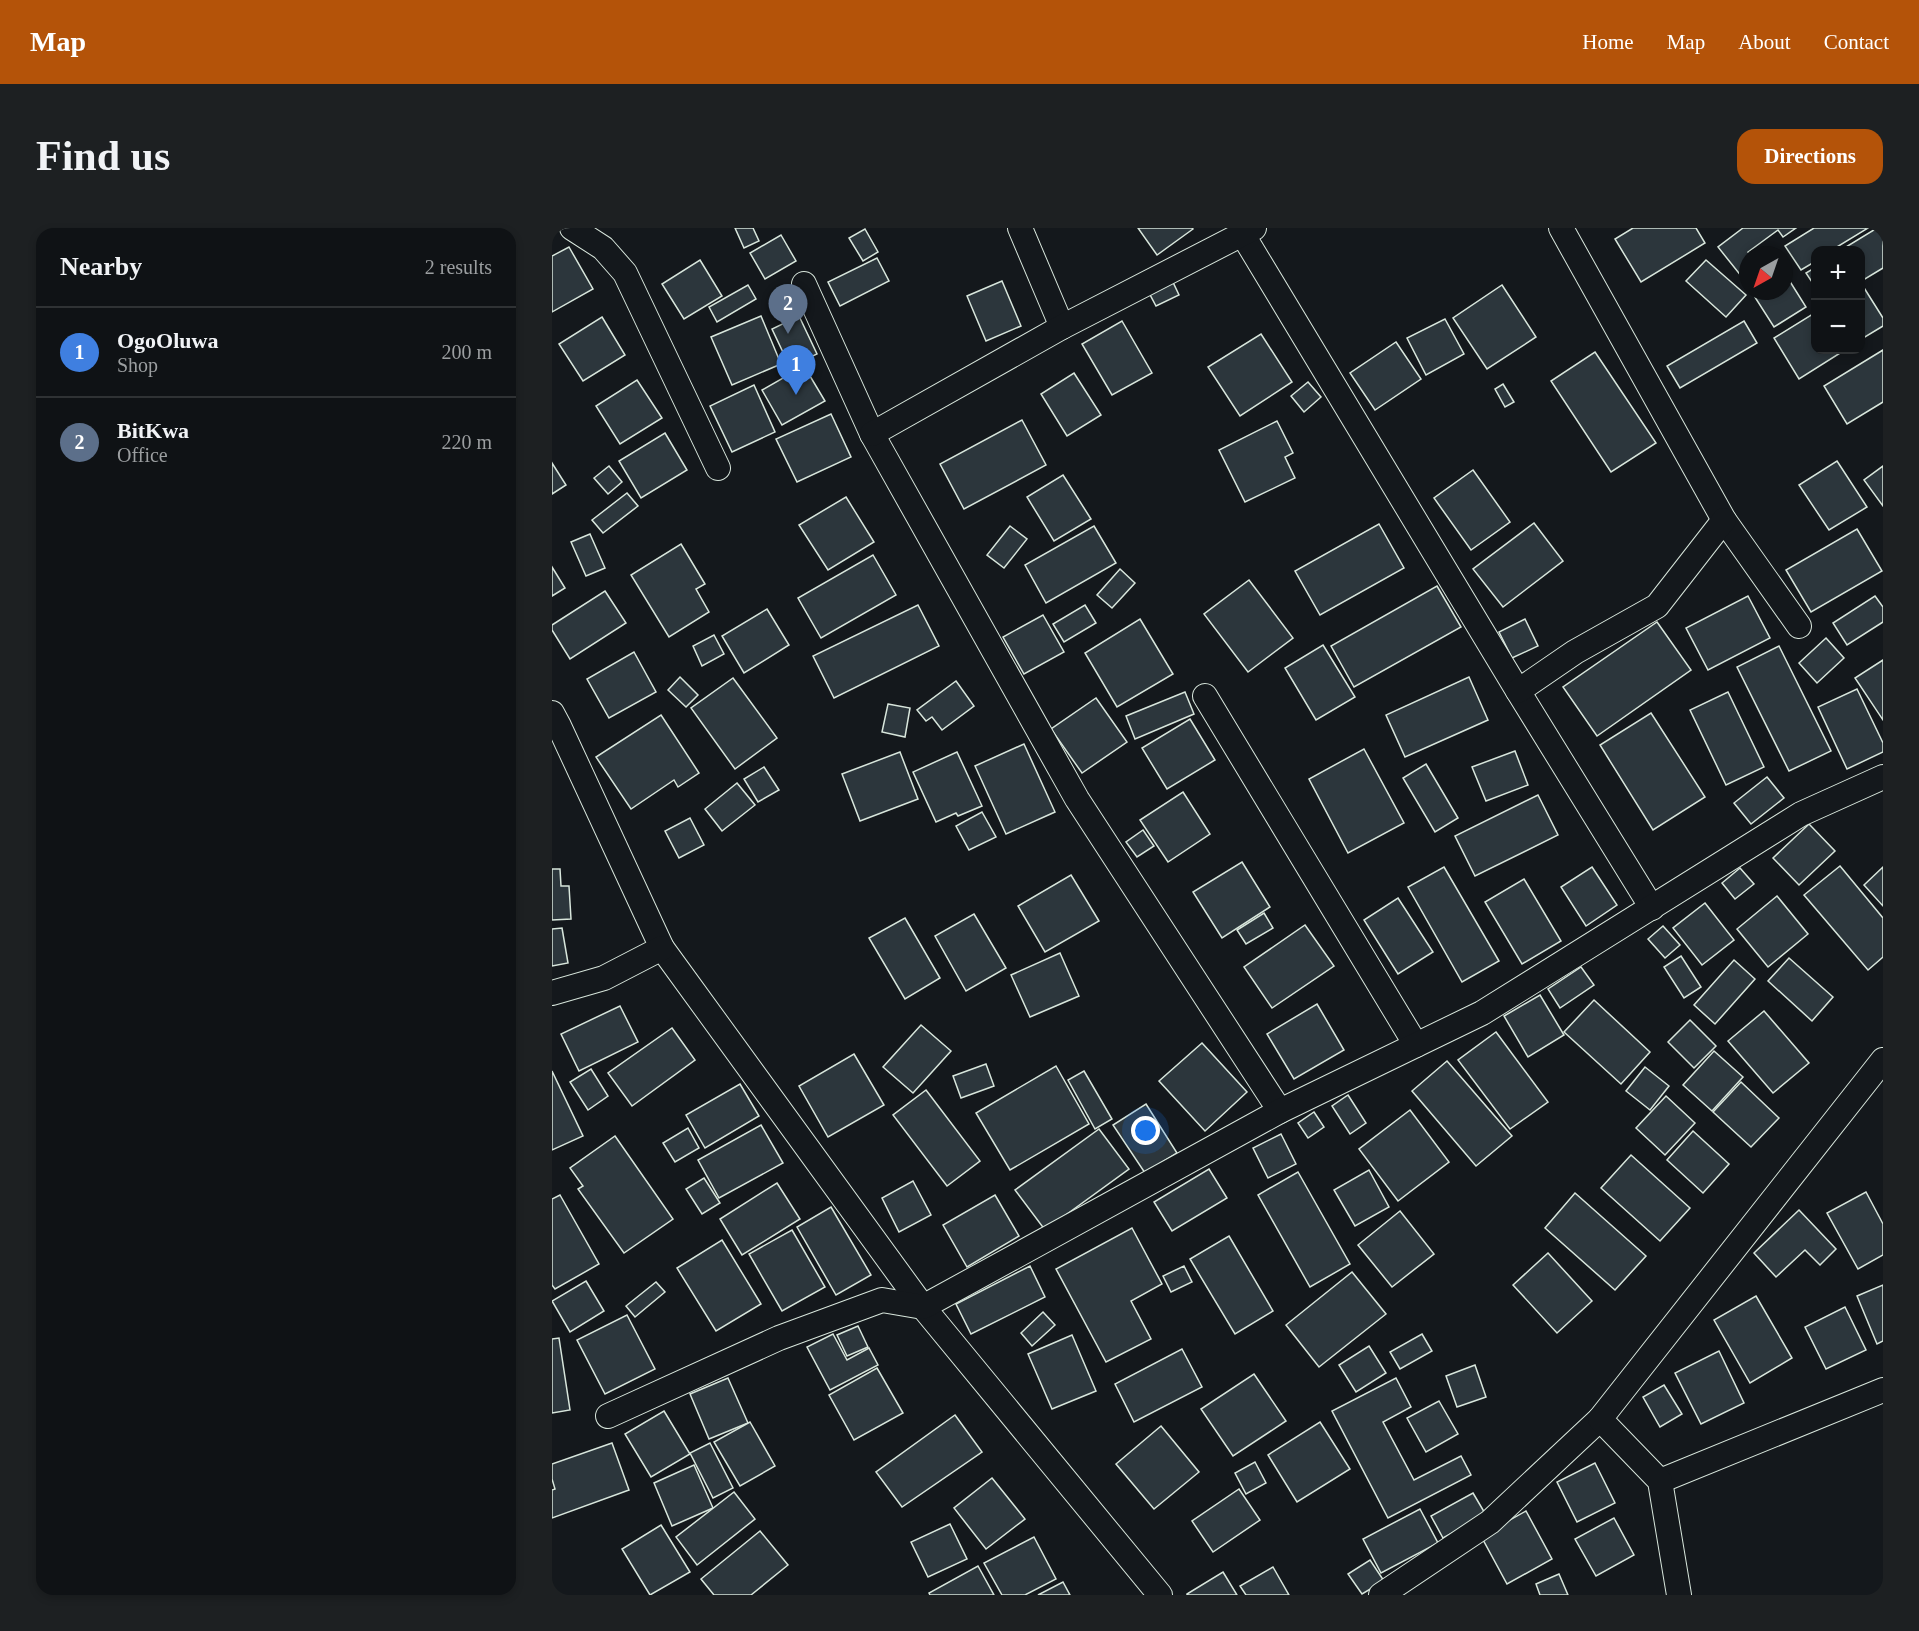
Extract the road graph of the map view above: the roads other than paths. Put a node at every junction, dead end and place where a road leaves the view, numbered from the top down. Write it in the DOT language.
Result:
graph roads {
  1 [pos="572,228"];
  2 [pos="1020,228"];
  3 [pos="1561,228"];
  4 [pos="1248,231"];
  5 [pos="804,284"];
  6 [pos="1062,327"];
  7 [pos="872,434"];
  8 [pos="718,468"];
  9 [pos="1724,520"];
  10 [pos="1799,626"];
  11 [pos="1518,691"];
  12 [pos="1205,696"];
  13 [pos="552,713"];
  14 [pos="1883,777"];
  15 [pos="1652,908"];
  16 [pos="662,948"];
  17 [pos="552,993"];
  18 [pos="1416,1045"];
  19 [pos="1883,1060"];
  20 [pos="1280,1111"];
  21 [pos="923,1307"];
  22 [pos="1883,1390"];
  23 [pos="608,1416"];
  24 [pos="1600,1419"];
  25 [pos="1660,1481"];
  26 [pos="1160,1595"];
  27 [pos="1382,1595"];
  28 [pos="1679,1595"];
  1 -- 8 [label="street"];
  2 -- 6 [label="street"];
  3 -- 9 [label="street"];
  4 -- 6 [label="street"];
  4 -- 11 [label="street"];
  5 -- 7 [label="street"];
  6 -- 7 [label="street"];
  7 -- 20 [label="street"];
  9 -- 10 [label="street"];
  9 -- 11 [label="street"];
  11 -- 15 [label="street"];
  12 -- 18 [label="street"];
  13 -- 16 [label="street"];
  14 -- 15 [label="street"];
  15 -- 18 [label="street"];
  16 -- 17 [label="street"];
  16 -- 21 [label="street"];
  18 -- 20 [label="street"];
  19 -- 24 [label="street"];
  20 -- 21 [label="street"];
  21 -- 23 [label="street"];
  21 -- 26 [label="street"];
  22 -- 25 [label="street"];
  24 -- 25 [label="street"];
  24 -- 27 [label="street"];
  25 -- 28 [label="street"];
}
